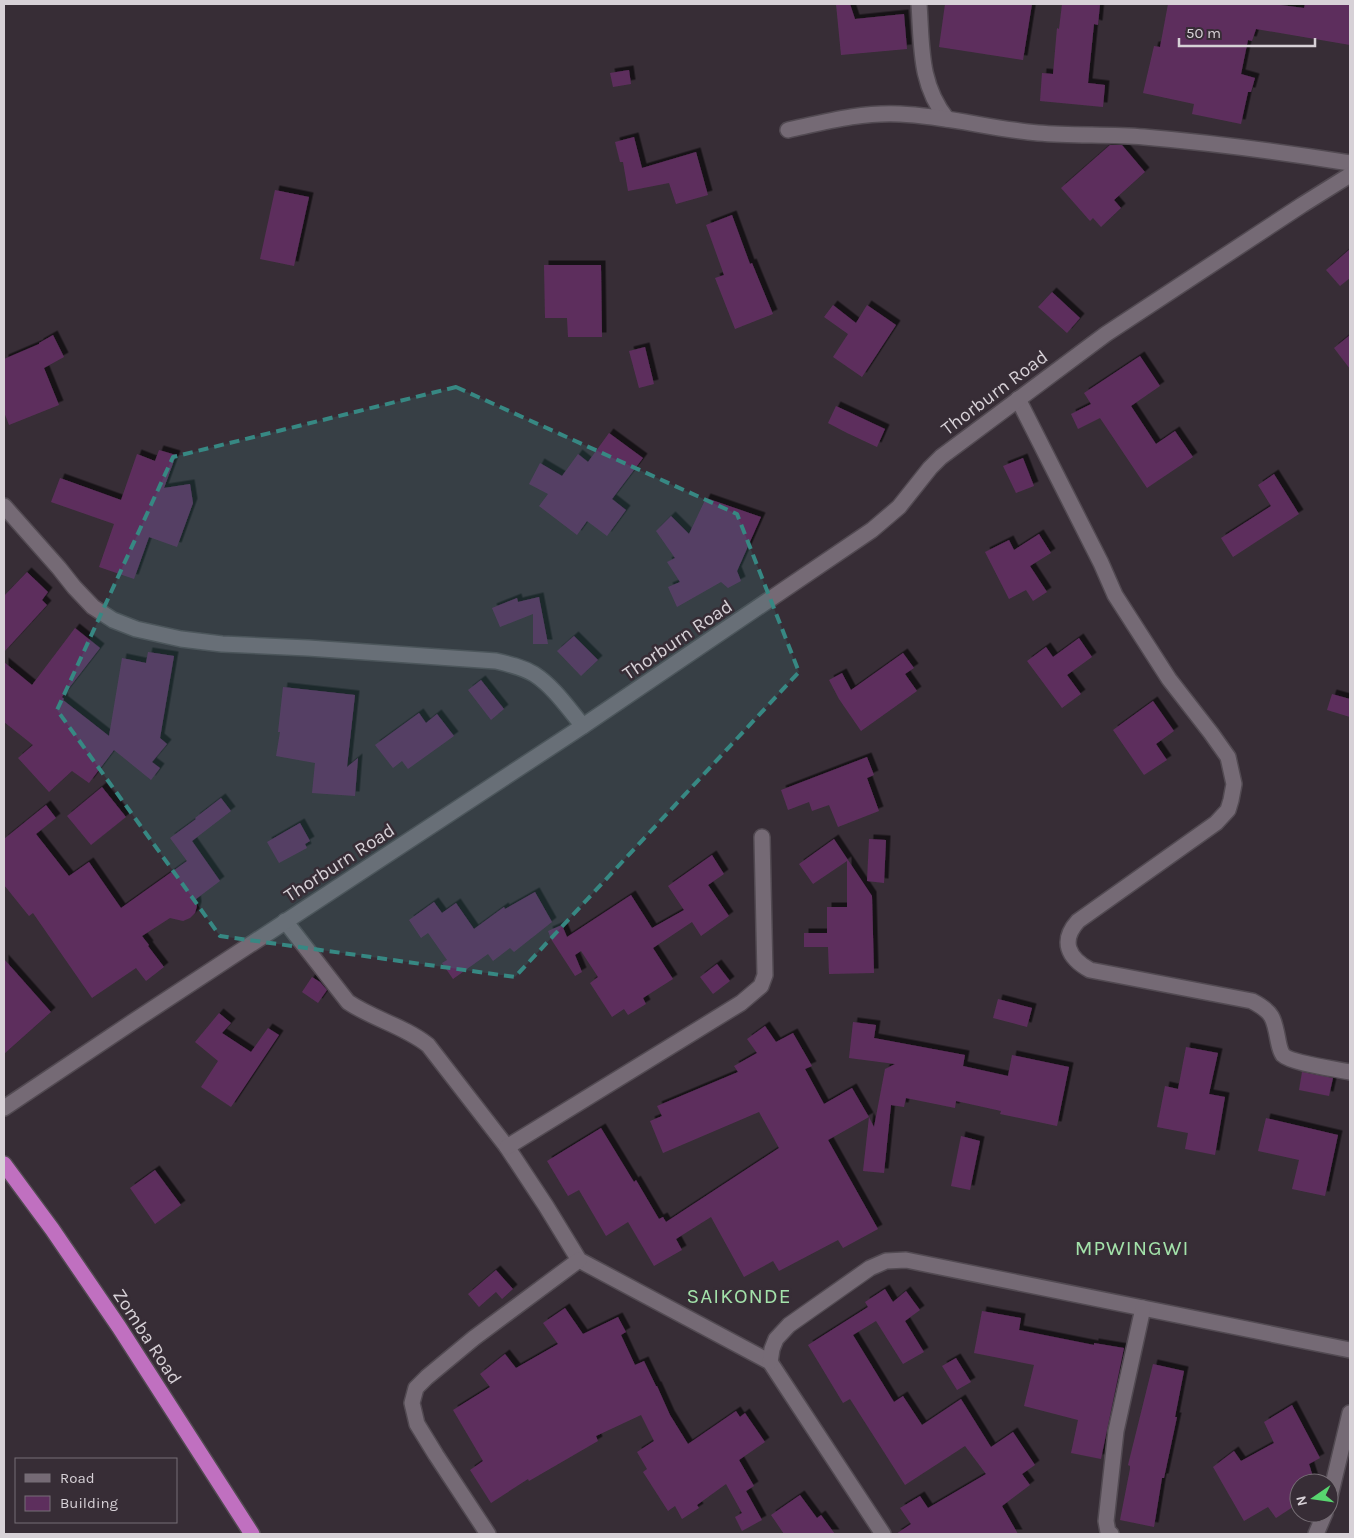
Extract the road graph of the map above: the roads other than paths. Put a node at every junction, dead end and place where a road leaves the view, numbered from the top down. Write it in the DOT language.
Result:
graph roads {
  1 [pos="919,4"];
  2 [pos="947,119"];
  3 [pos="788,130"];
  4 [pos="1350,163"];
  5 [pos="1350,176"];
  6 [pos="1018,399"];
  7 [pos="4,506"];
  8 [pos="583,726"];
  9 [pos="762,837"];
  10 [pos="285,921"];
  11 [pos="1350,1072"];
  12 [pos="4,1108"];
  13 [pos="507,1147"];
  14 [pos="4,1164"];
  15 [pos="579,1260"];
  16 [pos="1142,1308"];
  17 [pos="1350,1350"];
  18 [pos="770,1362"];
  19 [pos="1350,1413"];
  20 [pos="1336,1473"];
  21 [pos="252,1534"];
  22 [pos="488,1534"];
  23 [pos="882,1534"];
  24 [pos="1111,1534"];
  1 -- 2 [label="street"];
  2 -- 3 [label="street"];
  2 -- 4 [label="street"];
  5 -- 6 [label="street, Thorburn Road"];
  6 -- 8 [label="street, Thorburn Road"];
  6 -- 11 [label="street"];
  7 -- 8 [label="street"];
  8 -- 10 [label="street, Thorburn Road"];
  9 -- 13 [label="street"];
  10 -- 12 [label="street, Thorburn Road"];
  10 -- 13 [label="street"];
  13 -- 15 [label="street"];
  14 -- 21 [label="highway, Zomba Road"];
  15 -- 18 [label="street"];
  15 -- 22 [label="street"];
  16 -- 17 [label="street"];
  16 -- 18 [label="street"];
  16 -- 24 [label="street"];
  18 -- 23 [label="street"];
  19 -- 20 [label="street"];
}
